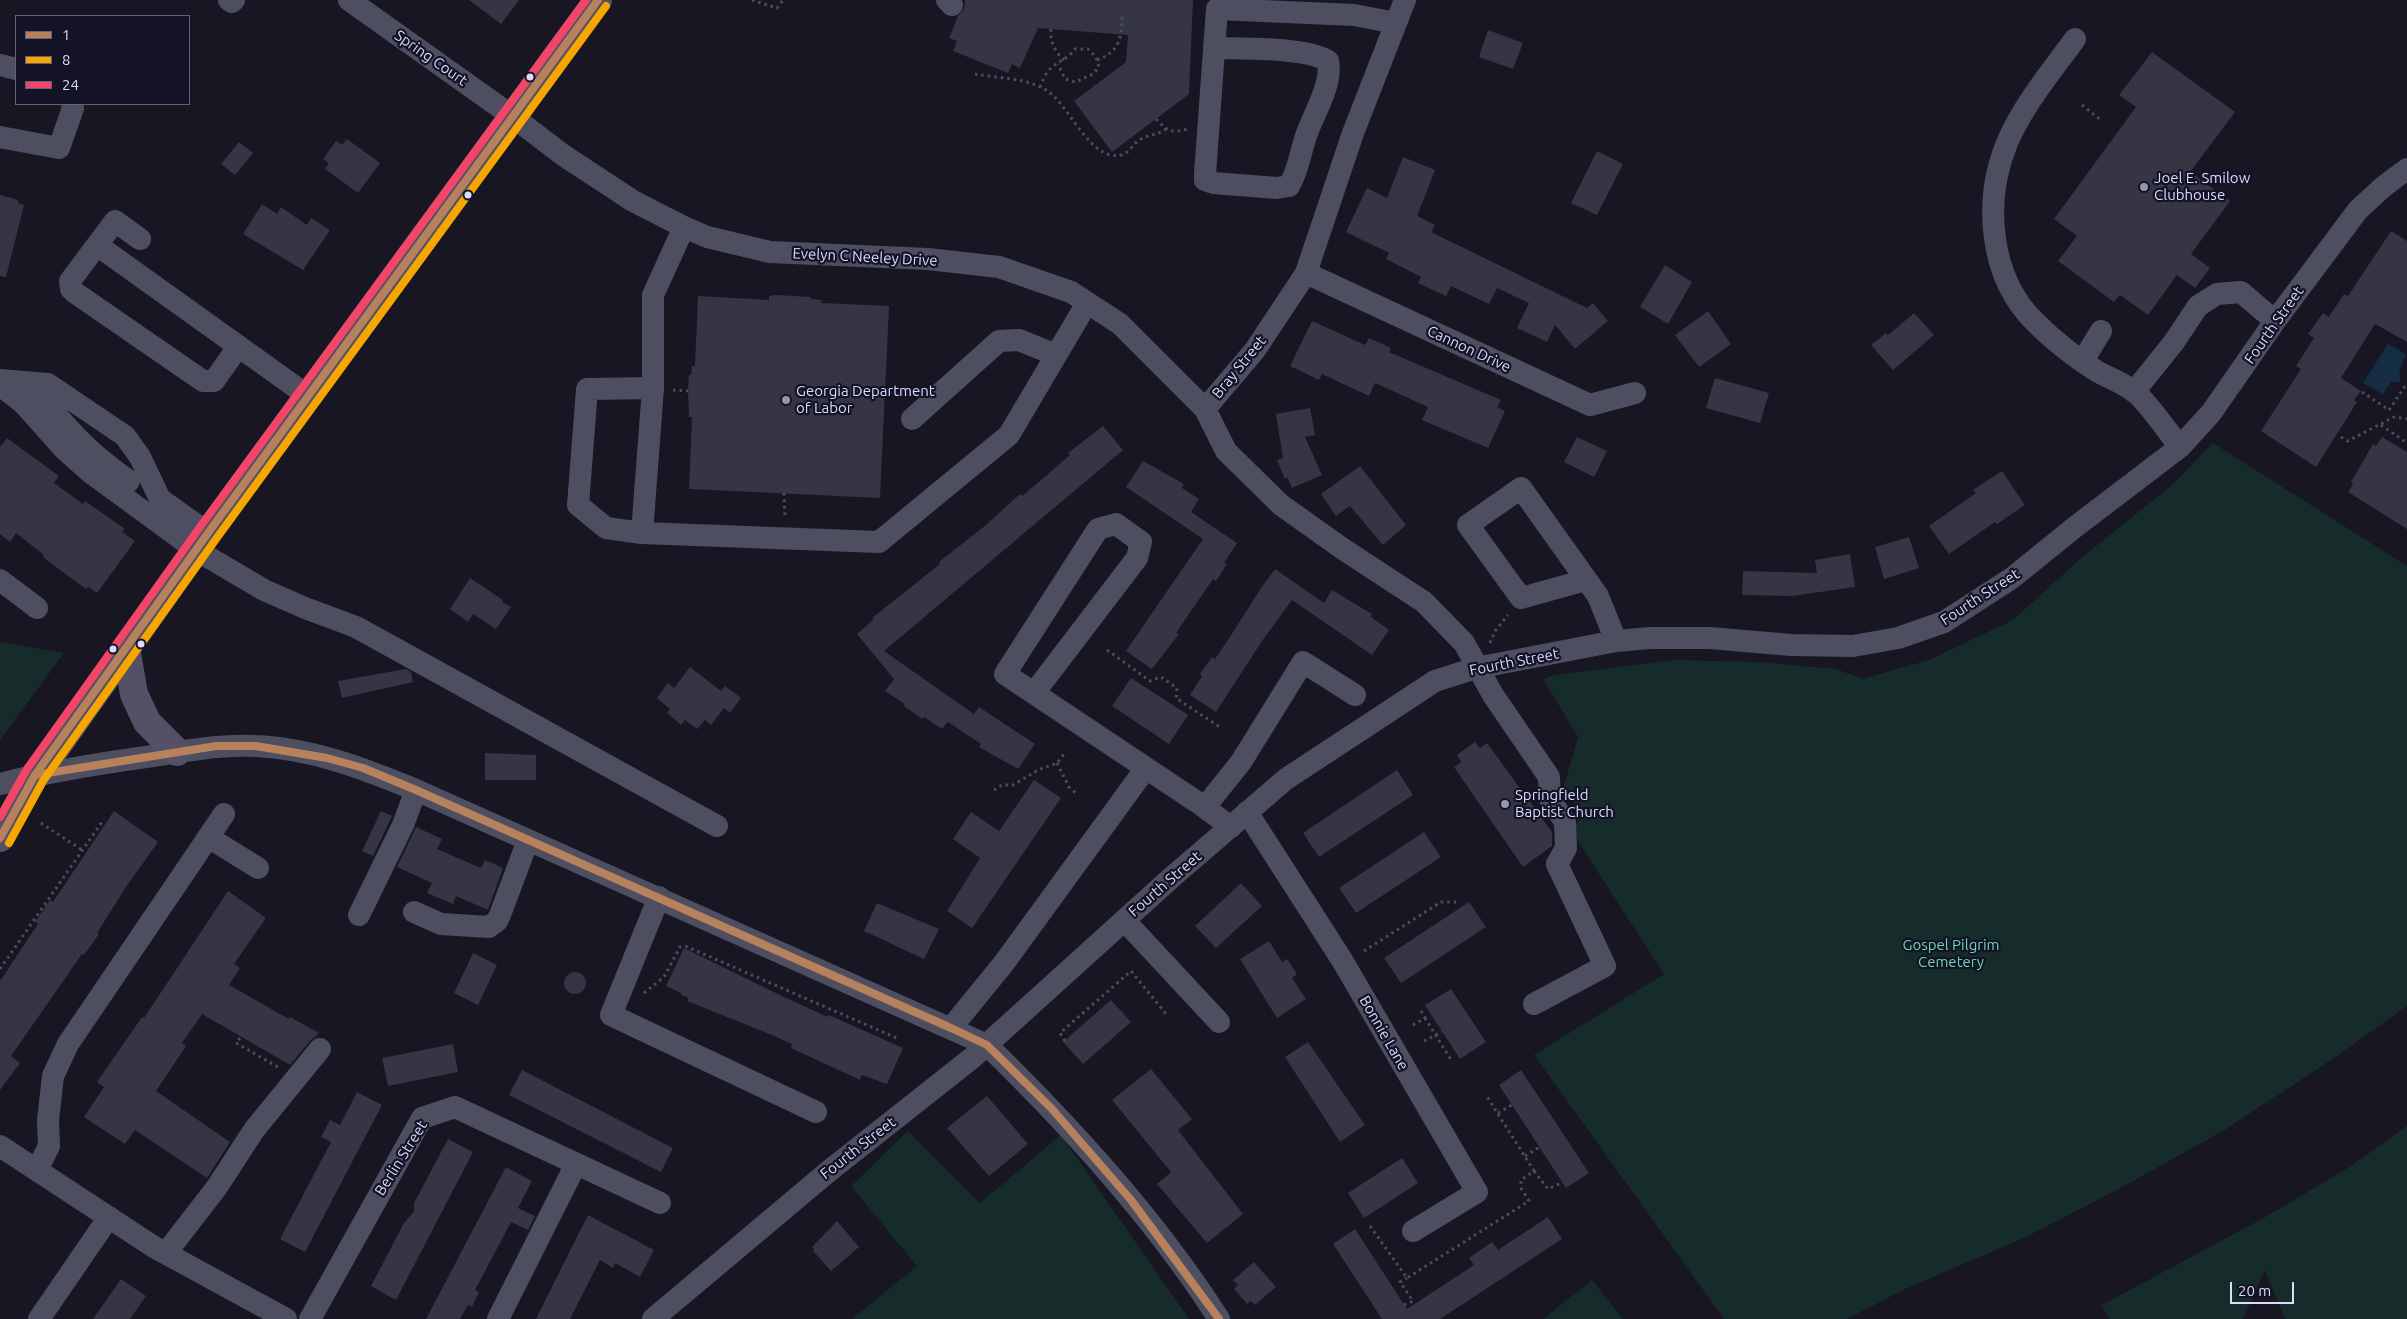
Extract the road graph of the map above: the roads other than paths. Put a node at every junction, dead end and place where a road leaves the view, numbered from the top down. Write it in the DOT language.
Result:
graph roads {
  1 [pos="229,0"];
  2 [pos="234,0"];
  3 [pos="349,0"];
  4 [pos="598,0"];
  5 [pos="1405,0"];
  6 [pos="1218,4"];
  7 [pos="1396,23"];
  8 [pos="2075,39"];
  9 [pos="1214,48"];
  10 [pos="0,64"];
  11 [pos="15,69"];
  12 [pos="72,105"];
  13 [pos="512,116"];
  14 [pos="0,137"];
  15 [pos="2407,169"];
  16 [pos="684,228"];
  17 [pos="140,239"];
  18 [pos="97,245"];
  19 [pos="1306,273"];
  20 [pos="1087,303"];
  21 [pos="2274,321"];
  22 [pos="2101,331"];
  23 [pos="238,347"];
  24 [pos="1056,355"];
  25 [pos="2081,359"];
  26 [pos="0,382"];
  27 [pos="653,388"];
  28 [pos="2134,392"];
  29 [pos="1635,393"];
  30 [pos="308,396"];
  31 [pos="1206,409"];
  32 [pos="92,413"];
  33 [pos="912,419"];
  34 [pos="64,437"];
  35 [pos="2180,447"];
  36 [pos="160,499"];
  37 [pos="642,533"];
  38 [pos="202,541"];
  39 [pos="0,580"];
  40 [pos="1586,580"];
  41 [pos="38,608"];
  42 [pos="1616,641"];
  43 [pos="126,648"];
  44 [pos="1476,668"];
  45 [pos="1034,693"];
  46 [pos="1355,695"];
  47 [pos="177,752"];
  48 [pos="1146,768"];
  49 [pos="35,775"];
  50 [pos="0,784"];
  51 [pos="416,790"];
  52 [pos="1205,807"];
  53 [pos="224,814"];
  54 [pos="1239,820"];
  55 [pos="717,826"];
  56 [pos="208,837"];
  57 [pos="0,838"];
  58 [pos="528,840"];
  59 [pos="258,868"];
  60 [pos="659,897"];
  61 [pos="414,912"];
  62 [pos="359,915"];
  63 [pos="1124,920"];
  64 [pos="1534,1004"];
  65 [pos="1219,1022"];
  66 [pos="951,1028"];
  67 [pos="987,1045"];
  68 [pos="320,1049"];
  69 [pos="816,1112"];
  70 [pos="0,1146"];
  71 [pos="576,1164"];
  72 [pos="37,1170"];
  73 [pos="660,1203"];
  74 [pos="109,1218"];
  75 [pos="1413,1231"];
  76 [pos="166,1253"];
  77 [pos="39,1319"];
  78 [pos="286,1319"];
  79 [pos="310,1319"];
  80 [pos="498,1319"];
  81 [pos="653,1319"];
  82 [pos="1219,1319"];
  1 -- 2 [label="street"];
  3 -- 13 [label="street, Spring Court"];
  4 -- 13 [label="main road"];
  5 -- 7 [label="street, Bray Street"];
  6 -- 7 [label="street"];
  6 -- 9 [label="street"];
  7 -- 19 [label="street, Bray Street"];
  8 -- 25 [label="street"];
  9 -- 9 [label="street"];
  10 -- 11 [label="street"];
  12 -- 14 [label="street"];
  13 -- 16 [label="street, Evelyn C Neeley Drive"];
  13 -- 30 [label="main road"];
  15 -- 21 [label="street, Fourth Street"];
  16 -- 20 [label="street, Evelyn C Neeley Drive"];
  16 -- 27 [label="street"];
  17 -- 18 [label="street"];
  18 -- 23 [label="street"];
  18 -- 23 [label="street"];
  19 -- 29 [label="street, Cannon Drive"];
  19 -- 31 [label="street, Bray Street"];
  20 -- 24 [label="street"];
  20 -- 31 [label="street, Evelyn C Neeley Drive"];
  21 -- 28 [label="street"];
  21 -- 35 [label="street, Fourth Street"];
  22 -- 25 [label="street"];
  23 -- 30 [label="street"];
  24 -- 33 [label="street"];
  24 -- 37 [label="street"];
  25 -- 28 [label="street"];
  26 -- 32 [label="street"];
  26 -- 34 [label="street"];
  27 -- 37 [label="street"];
  27 -- 37 [label="street"];
  28 -- 35 [label="street"];
  30 -- 38 [label="main road"];
  31 -- 44 [label="street, Bray Street"];
  32 -- 34 [label="street"];
  32 -- 36 [label="street"];
  34 -- 36 [label="street"];
  34 -- 38 [label="street"];
  35 -- 42 [label="street, Fourth Street"];
  36 -- 38 [label="street"];
  38 -- 43 [label="main road"];
  38 -- 55 [label="street"];
  39 -- 41 [label="street"];
  40 -- 40 [label="street"];
  40 -- 42 [label="street"];
  42 -- 44 [label="street, Fourth Street"];
  43 -- 47 [label="main road"];
  43 -- 49 [label="main road"];
  44 -- 54 [label="street, Fourth Street"];
  44 -- 64 [label="street, Bray Street"];
  45 -- 45 [label="street"];
  45 -- 48 [label="street"];
  46 -- 52 [label="street"];
  47 -- 49 [label="street"];
  47 -- 51 [label="street"];
  48 -- 52 [label="street"];
  48 -- 66 [label="street"];
  49 -- 50 [label="street"];
  49 -- 57 [label="main road"];
  51 -- 58 [label="street"];
  51 -- 62 [label="street"];
  52 -- 54 [label="street"];
  53 -- 56 [label="street"];
  54 -- 63 [label="street, Fourth Street"];
  54 -- 75 [label="street, Bonnie Lane"];
  56 -- 59 [label="street"];
  56 -- 72 [label="street"];
  58 -- 60 [label="street"];
  58 -- 61 [label="street"];
  60 -- 66 [label="street"];
  60 -- 69 [label="street"];
  63 -- 65 [label="street"];
  63 -- 67 [label="street, Fourth Street"];
  66 -- 67 [label="street"];
  67 -- 81 [label="street, Fourth Street"];
  67 -- 82 [label="street"];
  68 -- 76 [label="street"];
  70 -- 72 [label="street"];
  71 -- 73 [label="street, Berlin Street"];
  71 -- 79 [label="street, Berlin Street"];
  71 -- 80 [label="street"];
  72 -- 74 [label="street"];
  74 -- 76 [label="street"];
  74 -- 77 [label="street"];
  76 -- 78 [label="street"];
}
